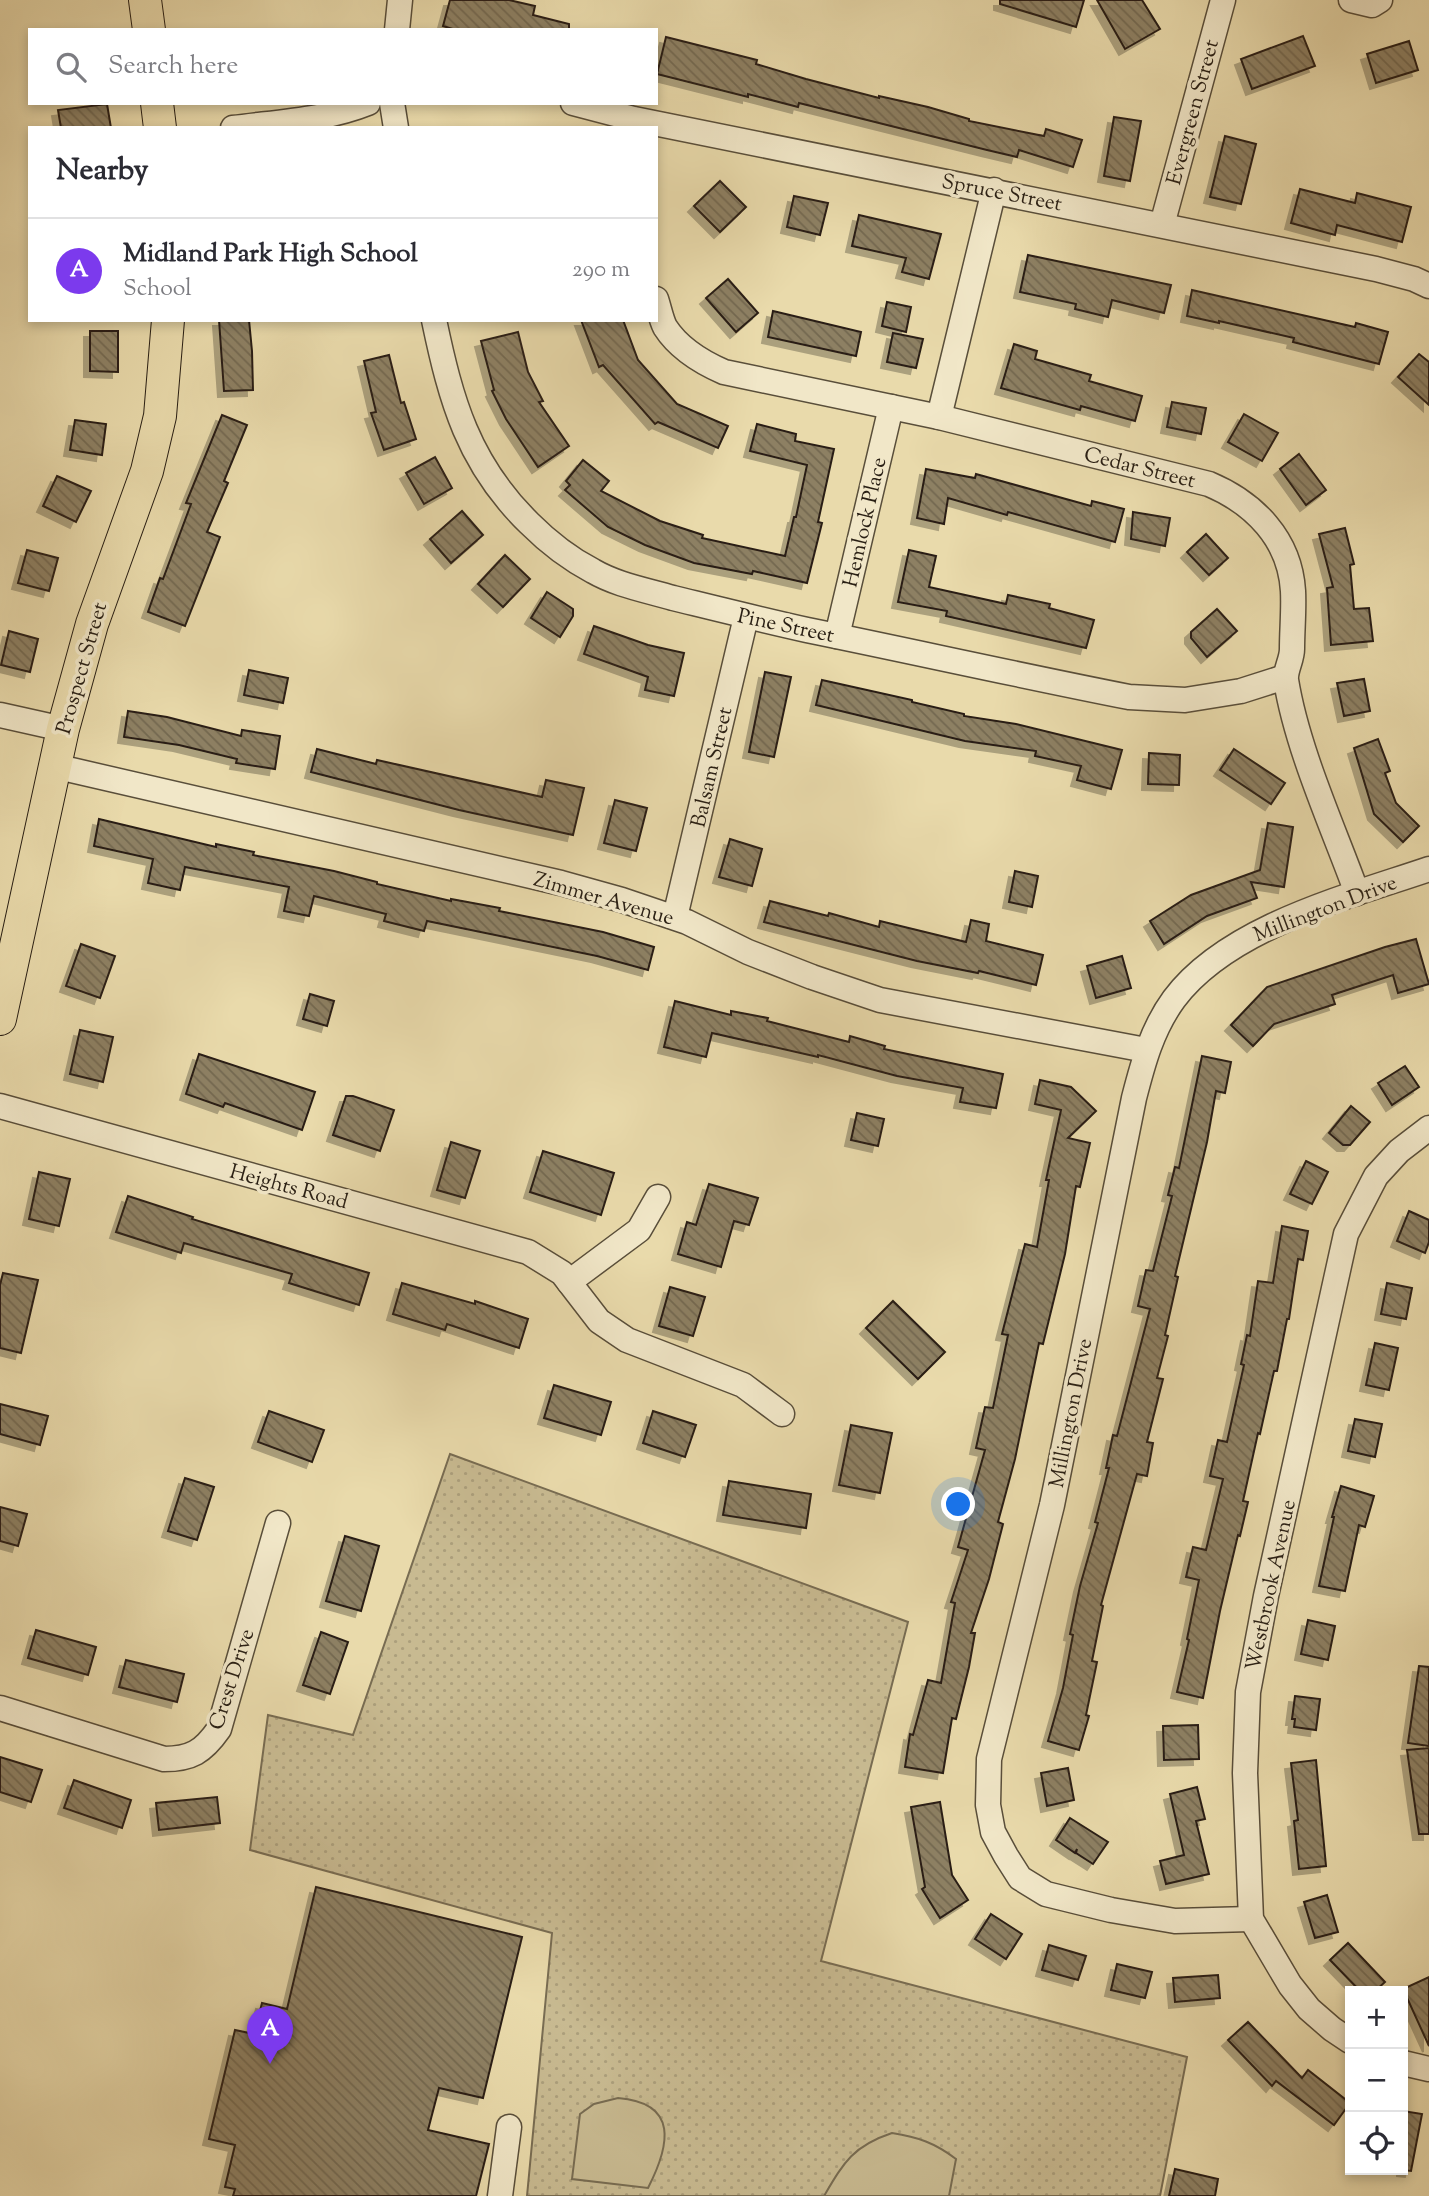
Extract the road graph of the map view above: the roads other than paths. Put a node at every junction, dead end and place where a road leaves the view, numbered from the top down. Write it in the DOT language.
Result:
graph roads {
  1 [pos="145,0"];
  2 [pos="400,0"];
  3 [pos="1223,0"];
  4 [pos="1351,0"];
  5 [pos="1380,0"];
  6 [pos="149,28"];
  7 [pos="397,28"];
  8 [pos="157,105"];
  9 [pos="363,105"];
  10 [pos="392,105"];
  11 [pos="579,105"];
  12 [pos="635,123"];
  13 [pos="160,126"];
  14 [pos="249,126"];
  15 [pos="396,126"];
  16 [pos="658,127"];
  17 [pos="994,190"];
  18 [pos="1162,225"];
  19 [pos="1429,286"];
  20 [pos="658,305"];
  21 [pos="168,322"];
  22 [pos="434,322"];
  23 [pos="891,407"];
  24 [pos="939,417"];
  25 [pos="746,617"];
  26 [pos="837,636"];
  27 [pos="1285,677"];
  28 [pos="0,715"];
  29 [pos="63,729"];
  30 [pos="54,766"];
  31 [pos="1429,869"];
  32 [pos="1357,893"];
  33 [pos="675,917"];
  34 [pos="7,950"];
  35 [pos="0,1019"];
  36 [pos="1146,1050"];
  37 [pos="0,1106"];
  38 [pos="1429,1128"];
  39 [pos="658,1197"];
  40 [pos="569,1282"];
  41 [pos="782,1414"];
  42 [pos="278,1523"];
  43 [pos="0,1708"];
  44 [pos="1251,1919"];
  45 [pos="1345,2038"];
  46 [pos="1408,2064"];
  47 [pos="1429,2069"];
  48 [pos="509,2127"];
  49 [pos="500,2196"];
  1 -- 6 [label="main road"];
  2 -- 7 [label="street"];
  3 -- 18 [label="street, Evergreen Street"];
  4 -- 5 [label="street"];
  8 -- 13 [label="main road"];
  9 -- 14 [label="street"];
  10 -- 15 [label="street"];
  11 -- 12 [label="street, Spruce Street"];
  16 -- 17 [label="street, Spruce Street"];
  17 -- 18 [label="street, Spruce Street"];
  17 -- 24 [label="street"];
  18 -- 19 [label="street, Spruce Street"];
  20 -- 23 [label="street, Cedar Street"];
  21 -- 29 [label="main road, Prospect Street"];
  22 -- 25 [label="street, Pine Street"];
  23 -- 24 [label="street, Cedar Street"];
  23 -- 26 [label="street, Hemlock Place"];
  24 -- 27 [label="street, Cedar Street"];
  25 -- 26 [label="street, Pine Street"];
  25 -- 33 [label="street, Balsam Street"];
  26 -- 27 [label="street, Pine Street"];
  27 -- 32 [label="street, Cedar Street"];
  28 -- 29 [label="street"];
  29 -- 30 [label="main road, Prospect Street"];
  30 -- 33 [label="street, Zimmer Avenue"];
  30 -- 34 [label="main road, Prospect Street"];
  31 -- 32 [label="street, Millington Drive"];
  32 -- 36 [label="street, Millington Drive"];
  33 -- 36 [label="street, Zimmer Avenue"];
  34 -- 35 [label="main road, Prospect Street"];
  36 -- 44 [label="street, Millington Drive"];
  37 -- 40 [label="street, Heights Road"];
  38 -- 44 [label="street, Westbrook Avenue"];
  39 -- 40 [label="street"];
  40 -- 41 [label="street, Heights Road"];
  42 -- 43 [label="street, Crest Drive"];
  44 -- 45 [label="street, Westbrook Avenue"];
  46 -- 47 [label="street"];
  48 -- 49 [label="street"];
}
